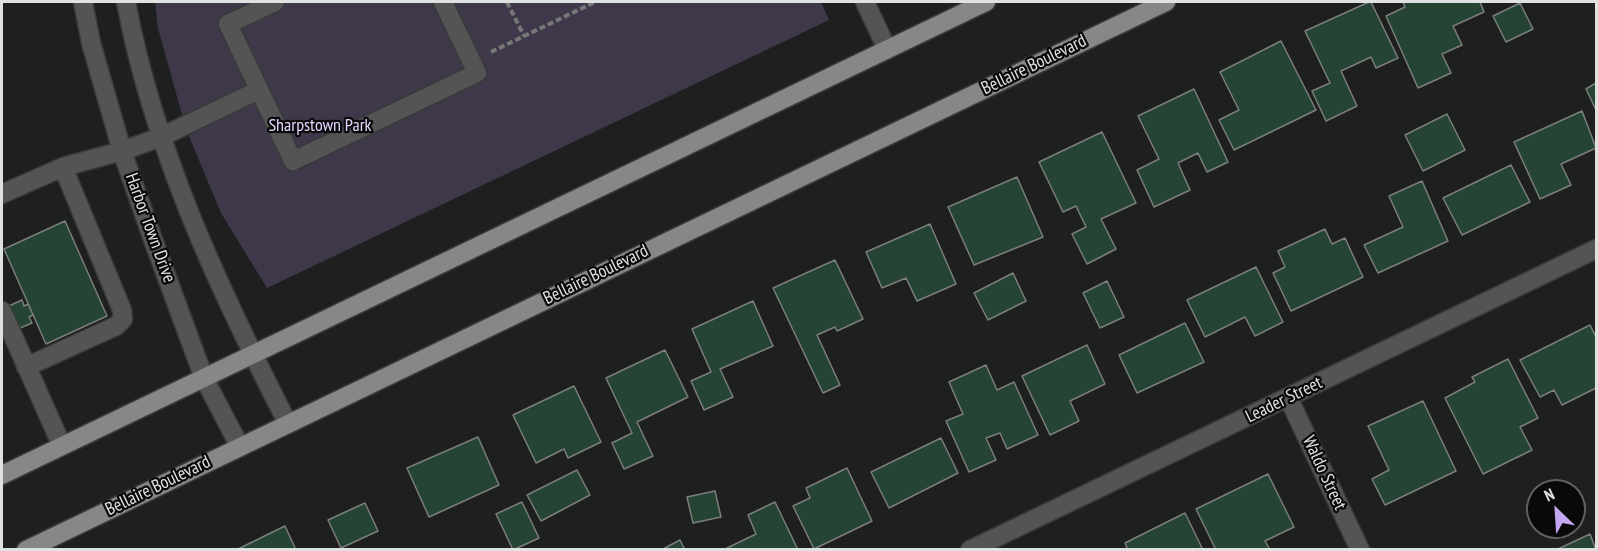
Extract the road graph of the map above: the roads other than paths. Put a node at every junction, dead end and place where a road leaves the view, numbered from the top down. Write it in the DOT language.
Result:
graph roads {
  1 [pos="83,2"];
  2 [pos="126,2"];
  3 [pos="275,2"];
  4 [pos="443,2"];
  5 [pos="865,2"];
  6 [pos="986,2"];
  7 [pos="1167,2"];
  8 [pos="887,49"];
  9 [pos="259,90"];
  10 [pos="161,137"];
  11 [pos="122,152"];
  12 [pos="63,167"];
  13 [pos="2,194"];
  14 [pos="1596,249"];
  15 [pos="2,311"];
  16 [pos="253,354"];
  17 [pos="26,367"];
  18 [pos="204,378"];
  19 [pos="1288,398"];
  20 [pos="288,424"];
  21 [pos="62,446"];
  22 [pos="240,447"];
  23 [pos="2,475"];
  24 [pos="26,549"];
  25 [pos="970,549"];
  26 [pos="1360,549"];
  1 -- 11 [label="street, Harbor Town Drive"];
  2 -- 10 [label="street"];
  3 -- 9 [label="street"];
  4 -- 9 [label="street"];
  5 -- 8 [label="street"];
  6 -- 8 [label="main road"];
  7 -- 20 [label="main road, Bellaire Boulevard"];
  8 -- 16 [label="main road"];
  9 -- 10 [label="street"];
  10 -- 11 [label="street"];
  10 -- 16 [label="street"];
  11 -- 12 [label="street"];
  11 -- 18 [label="street, Harbor Town Drive"];
  12 -- 13 [label="street"];
  12 -- 17 [label="street"];
  14 -- 19 [label="street, Leader Street"];
  15 -- 17 [label="street"];
  16 -- 18 [label="main road"];
  16 -- 20 [label="street"];
  17 -- 21 [label="street"];
  18 -- 21 [label="main road"];
  18 -- 22 [label="street, Harbor Town Drive"];
  19 -- 25 [label="street, Leader Street"];
  19 -- 26 [label="street, Waldo Street"];
  20 -- 22 [label="main road, Bellaire Boulevard"];
  21 -- 23 [label="main road"];
  22 -- 24 [label="main road, Bellaire Boulevard"];
}
